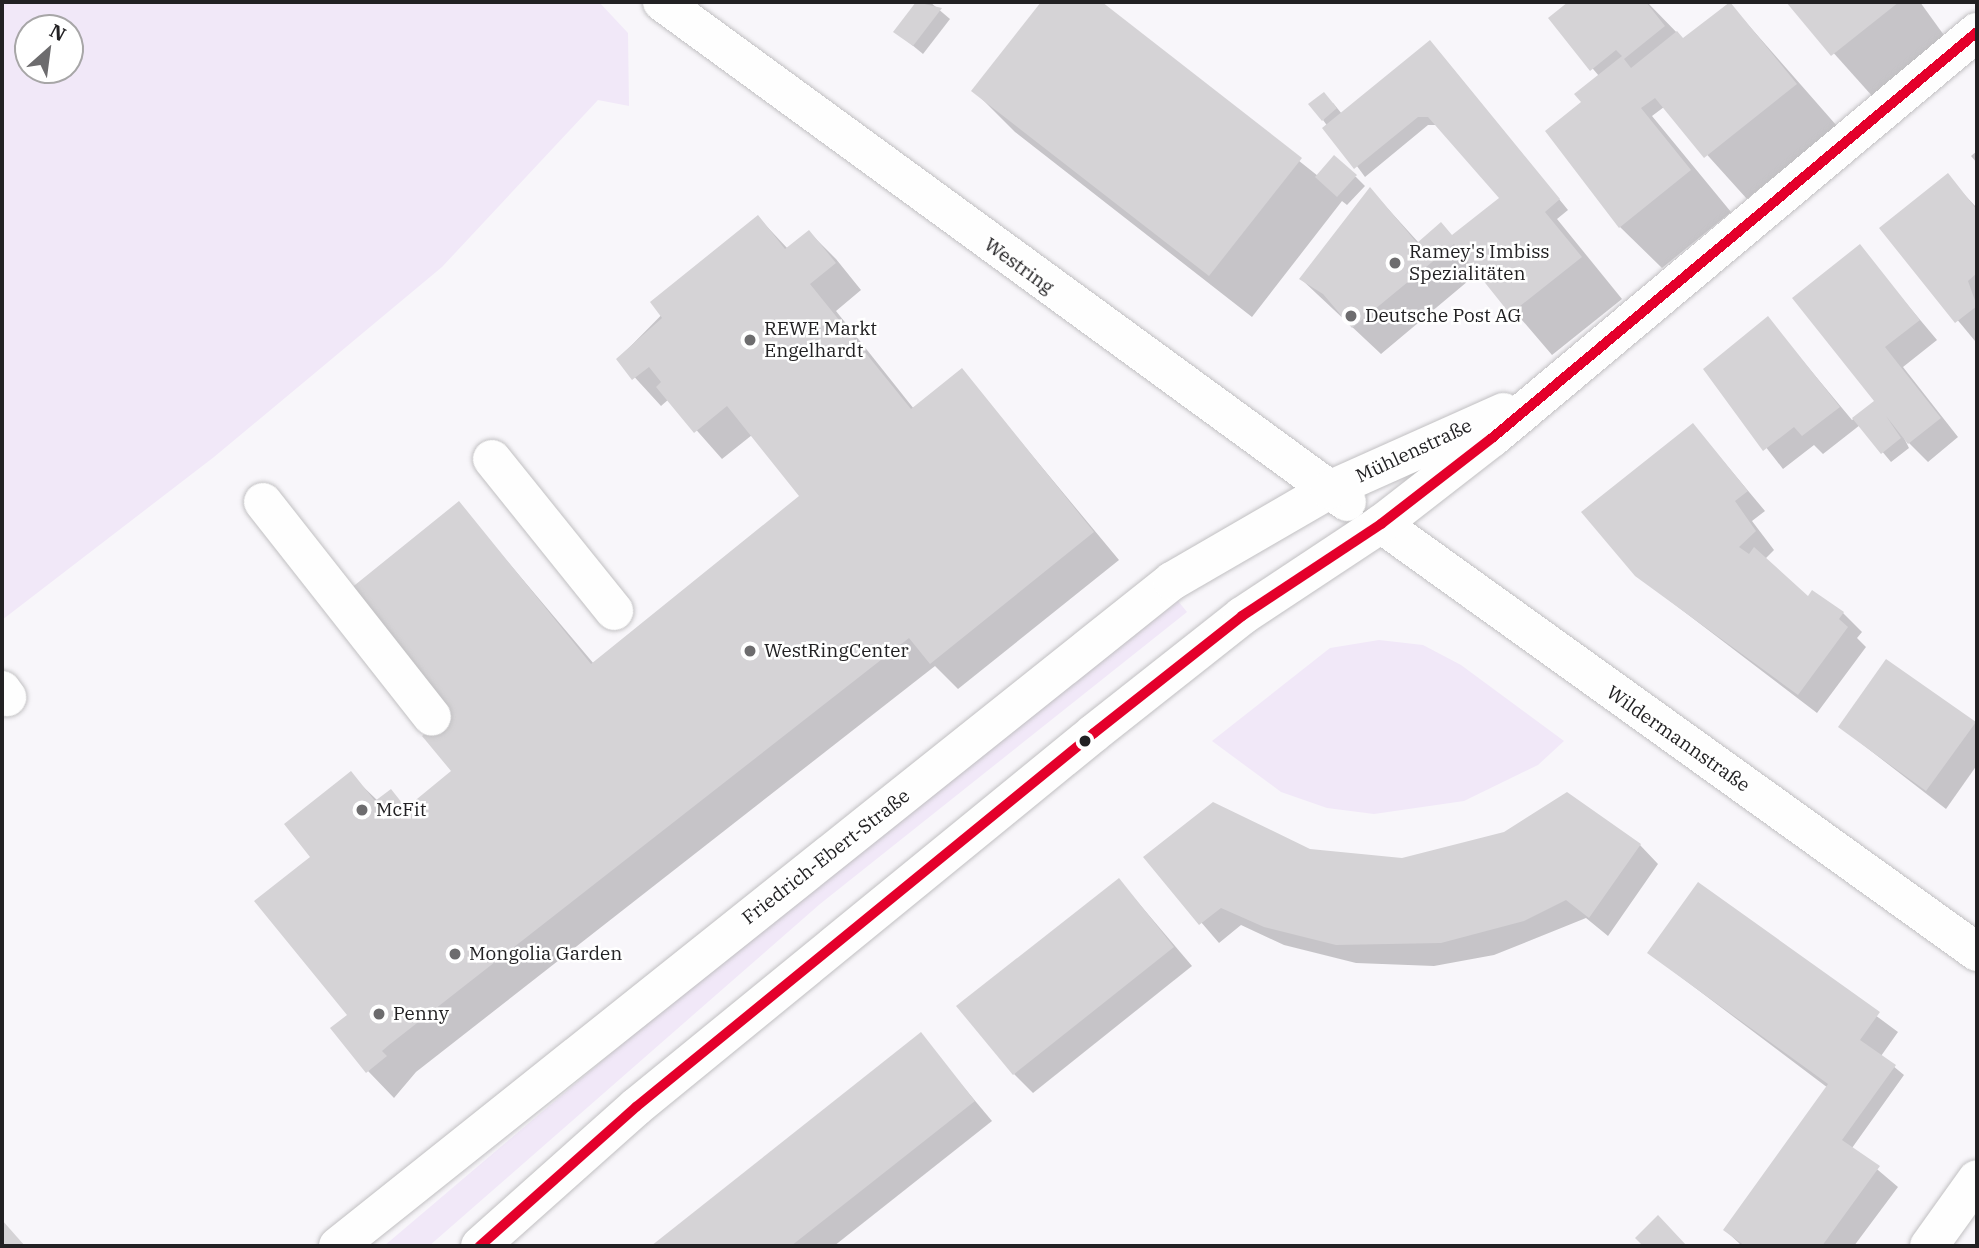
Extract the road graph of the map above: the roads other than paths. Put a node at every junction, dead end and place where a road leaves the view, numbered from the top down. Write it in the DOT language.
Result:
graph roads {
  1 [pos="662,2"];
  2 [pos="1977,32"];
  3 [pos="1538,399"];
  4 [pos="492,459"];
  5 [pos="1329,490"];
  6 [pos="263,502"];
  7 [pos="1381,524"];
  8 [pos="614,611"];
  9 [pos="432,717"];
  10 [pos="1977,952"];
  11 [pos="1977,1179"];
  12 [pos="338,1246"];
  13 [pos="480,1246"];
  14 [pos="1929,1246"];
  1 -- 5 [label="main road, Westring"];
  2 -- 3 [label="main road, Mühlenstraße"];
  3 -- 5 [label="main road, Mühlenstraße"];
  3 -- 7 [label="main road, Mühlenstraße"];
  4 -- 8 [label="main road"];
  5 -- 7 [label="main road, Westring"];
  5 -- 12 [label="main road, Friedrich-Ebert-Straße"];
  6 -- 9 [label="main road"];
  7 -- 10 [label="main road, Wildermannstraße"];
  7 -- 13 [label="main road"];
  11 -- 14 [label="main road"];
}
